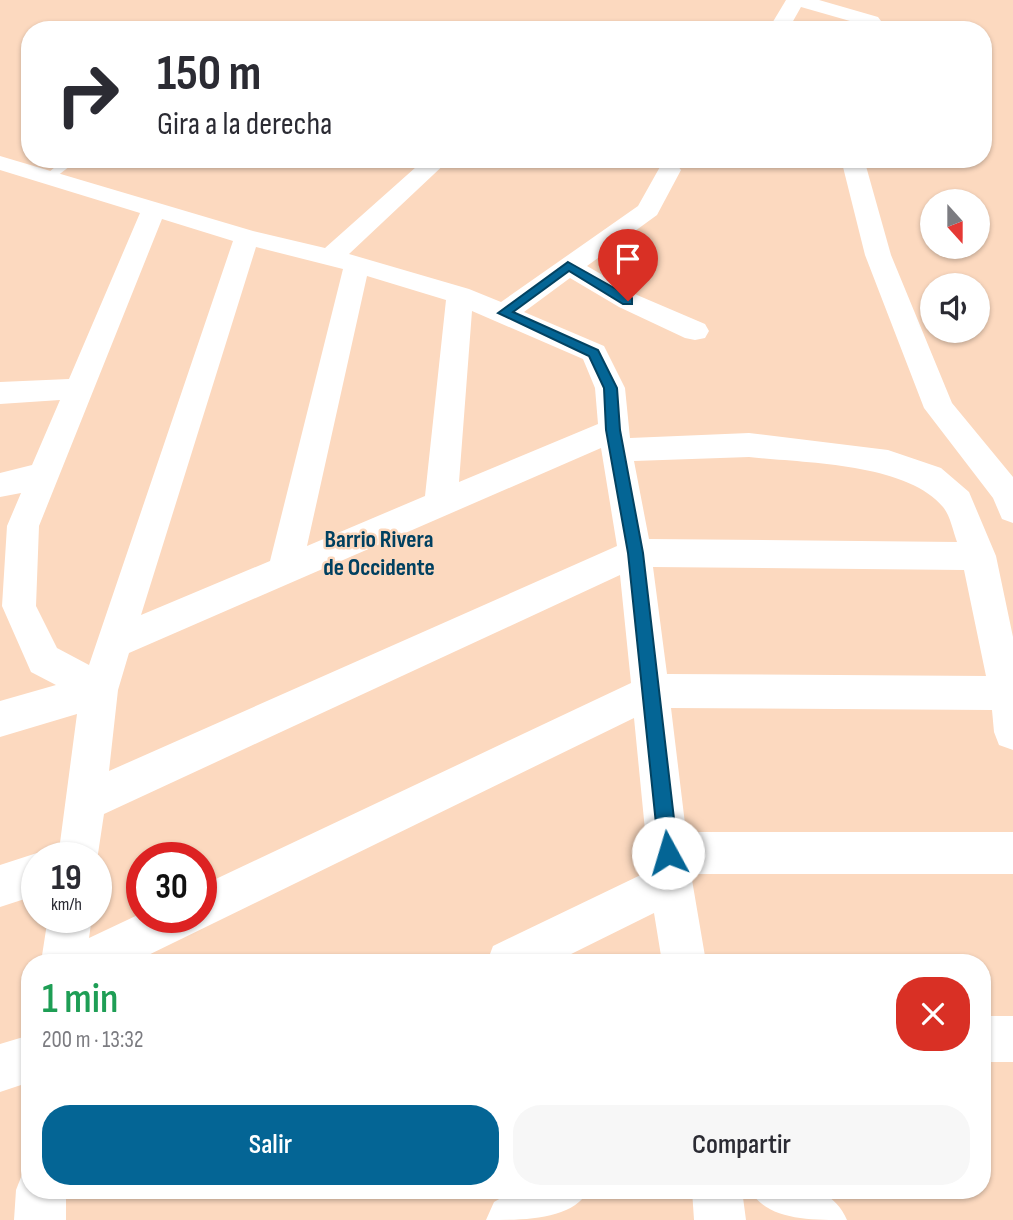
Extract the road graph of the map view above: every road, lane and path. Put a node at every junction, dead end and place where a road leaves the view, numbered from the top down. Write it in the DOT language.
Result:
graph roads {
  1 [pos="797,0"];
  2 [pos="868,0"];
  3 [pos="784,21"];
  4 [pos="858,21"];
  5 [pos="870,21"];
  6 [pos="0,163"];
  7 [pos="61,168"];
  8 [pos="854,168"];
  9 [pos="418,169"];
  10 [pos="669,170"];
  11 [pos="48,178"];
  12 [pos="154,209"];
  13 [pos="247,237"];
  14 [pos="343,260"];
  15 [pos="568,266"];
  16 [pos="460,295"];
  17 [pos="504,313"];
  18 [pos="695,331"];
  19 [pos="80,389"];
  20 [pos="0,393"];
  21 [pos="616,440"];
  22 [pos="44,475"];
  23 [pos="0,485"];
  24 [pos="441,501"];
  25 [pos="1013,510"];
  26 [pos="635,553"];
  27 [pos="979,556"];
  28 [pos="285,569"];
  29 [pos="1013,582"];
  30 [pos="10,584"];
  31 [pos="986,604"];
  32 [pos="114,643"];
  33 [pos="99,690"];
  34 [pos="652,691"];
  35 [pos="1009,693"];
  36 [pos="0,719"];
  37 [pos="1013,732"];
  38 [pos="88,801"];
  39 [pos="82,842"];
  40 [pos="1013,853"];
  41 [pos="670,868"];
  42 [pos="21,879"];
  43 [pos="0,886"];
  44 [pos="217,900"];
  45 [pos="68,933"];
  46 [pos="148,933"];
  47 [pos="64,954"];
  48 [pos="104,954"];
  49 [pos="523,954"];
  50 [pos="683,954"];
  51 [pos="991,1039"];
  52 [pos="1013,1039"];
  53 [pos="21,1061"];
  54 [pos="0,1068"];
  55 [pos="548,1199"];
  56 [pos="718,1199"];
  57 [pos="789,1199"];
  58 [pos="512,1220"];
  59 [pos="720,1220"];
  60 [pos="821,1220"];
  1 -- 3 [label="street"];
  1 -- 4 [label="street"];
  2 -- 5 [label="street"];
  6 -- 11 [label="street"];
  7 -- 11 [label="lane"];
  8 -- 25 [label="street"];
  9 -- 14 [label="street"];
  10 -- 15 [label="street"];
  11 -- 12 [label="street"];
  12 -- 13 [label="street"];
  12 -- 19 [label="street"];
  13 -- 14 [label="street"];
  13 -- 32 [label="street"];
  14 -- 16 [label="street"];
  14 -- 28 [label="street"];
  15 -- 17 [label="street"];
  15 -- 18 [label="street"];
  16 -- 17 [label="street"];
  16 -- 24 [label="street"];
  17 -- 21 [label="street"];
  19 -- 20 [label="street"];
  19 -- 22 [label="street"];
  21 -- 24 [label="street"];
  21 -- 26 [label="street"];
  21 -- 27 [label="street"];
  22 -- 23 [label="street"];
  22 -- 30 [label="street"];
  24 -- 28 [label="street"];
  26 -- 27 [label="street"];
  26 -- 34 [label="street"];
  26 -- 38 [label="street"];
  27 -- 31 [label="street"];
  28 -- 32 [label="street"];
  29 -- 31 [label="street"];
  30 -- 33 [label="street"];
  31 -- 35 [label="street"];
  32 -- 33 [label="street"];
  33 -- 36 [label="street"];
  33 -- 38 [label="street"];
  34 -- 35 [label="street"];
  34 -- 41 [label="street"];
  34 -- 44 [label="street"];
  35 -- 37 [label="street"];
  38 -- 39 [label="street"];
  40 -- 41 [label="street"];
  41 -- 49 [label="street"];
  41 -- 50 [label="street"];
  42 -- 43 [label="street"];
  45 -- 47 [label="street"];
  46 -- 48 [label="street"];
  51 -- 52 [label="street"];
  53 -- 54 [label="street"];
  55 -- 58 [label="street"];
  56 -- 59 [label="street"];
  57 -- 60 [label="street"];
}
